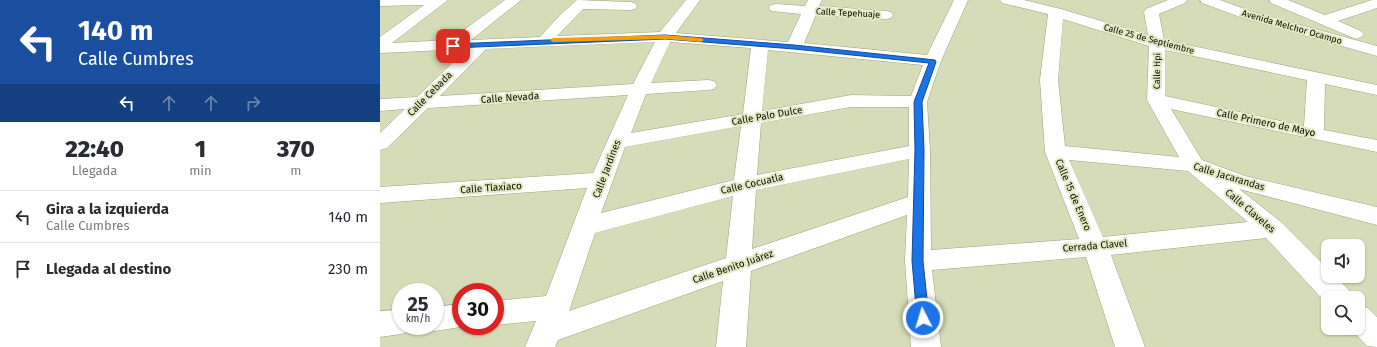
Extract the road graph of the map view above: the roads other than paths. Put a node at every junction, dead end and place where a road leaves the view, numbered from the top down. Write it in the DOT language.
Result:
graph roads {
  1 [pos="514,0"];
  2 [pos="693,0"];
  3 [pos="892,0"];
  4 [pos="961,0"];
  5 [pos="1007,0"];
  6 [pos="1180,0"];
  7 [pos="1207,0"];
  8 [pos="1276,0"];
  9 [pos="440,1"];
  10 [pos="380,2"];
  11 [pos="582,3"];
  12 [pos="1377,3"];
  13 [pos="812,5"];
  14 [pos="630,6"];
  15 [pos="776,8"];
  16 [pos="1056,12"];
  17 [pos="1326,20"];
  18 [pos="665,37"];
  19 [pos="545,41"];
  20 [pos="1157,43"];
  21 [pos="380,44"];
  22 [pos="760,44"];
  23 [pos="1377,44"];
  24 [pos="481,45"];
  25 [pos="453,46"];
  26 [pos="794,47"];
  27 [pos="380,48"];
  28 [pos="1377,51"];
  29 [pos="933,62"];
  30 [pos="1316,77"];
  31 [pos="708,85"];
  32 [pos="639,90"];
  33 [pos="1377,90"];
  34 [pos="1156,100"];
  35 [pos="918,102"];
  36 [pos="420,104"];
  37 [pos="380,105"];
  38 [pos="752,118"];
  39 [pos="1314,134"];
  40 [pos="617,142"];
  41 [pos="380,144"];
  42 [pos="1377,146"];
  43 [pos="920,150"];
  44 [pos="1055,152"];
  45 [pos="1194,165"];
  46 [pos="601,180"];
  47 [pos="745,185"];
  48 [pos="380,195"];
  49 [pos="919,202"];
  50 [pos="1377,216"];
  51 [pos="586,226"];
  52 [pos="1272,228"];
  53 [pos="1095,246"];
  54 [pos="918,261"];
  55 [pos="737,266"];
  56 [pos="1332,291"];
  57 [pos="504,316"];
  58 [pos="392,323"];
  59 [pos="380,324"];
  60 [pos="1365,324"];
  61 [pos="548,328"];
  62 [pos="1377,337"];
  63 [pos="731,347"];
  64 [pos="926,347"];
  65 [pos="1130,347"];
  1 -- 25 [label="street"];
  2 -- 18 [label="street, Calle Jardines"];
  3 -- 13 [label="street, Calle Tepehuaje"];
  4 -- 29 [label="street"];
  5 -- 16 [label="street, Calle 25 de Septiembre"];
  6 -- 20 [label="street, Calle Hpi"];
  7 -- 28 [label="street, Avenida Melchor Ocampo"];
  8 -- 17 [label="street"];
  9 -- 10 [label="street"];
  9 -- 21 [label="street"];
  11 -- 14 [label="street"];
  11 -- 19 [label="street"];
  12 -- 17 [label="street"];
  13 -- 15 [label="street, Calle Tepehuaje"];
  13 -- 26 [label="street"];
  16 -- 20 [label="street, Calle 25 de Septiembre"];
  16 -- 44 [label="street, Calle 15 de Enero"];
  17 -- 23 [label="street"];
  18 -- 19 [label="street"];
  18 -- 22 [label="street"];
  18 -- 32 [label="street, Calle Jardines"];
  19 -- 24 [label="street"];
  20 -- 30 [label="street, Calle 25 de Septiembre"];
  20 -- 34 [label="street, Calle Hpi"];
  22 -- 26 [label="street"];
  22 -- 38 [label="street"];
  24 -- 25 [label="street"];
  24 -- 36 [label="street, Calle Cebada"];
  25 -- 27 [label="street"];
  26 -- 29 [label="street"];
  29 -- 35 [label="street"];
  30 -- 33 [label="street, Calle 25 de Septiembre"];
  30 -- 39 [label="street"];
  31 -- 32 [label="street, Calle Nevada"];
  32 -- 36 [label="street, Calle Nevada"];
  32 -- 40 [label="street, Calle Jardines"];
  34 -- 39 [label="street, Calle Primero de Mayo"];
  34 -- 45 [label="street, Calle Claveles"];
  35 -- 38 [label="street, Calle Palo Dulce"];
  35 -- 43 [label="street"];
  36 -- 37 [label="street, Calle Nevada"];
  36 -- 41 [label="street, Calle Cebada"];
  38 -- 40 [label="street, Calle Palo Dulce"];
  38 -- 47 [label="street"];
  39 -- 42 [label="street, Calle Primero de Mayo"];
  40 -- 46 [label="street, Calle Jardines"];
  43 -- 47 [label="street, Calle Cocuatla"];
  43 -- 49 [label="street"];
  44 -- 45 [label="street, Calle Jacarandas"];
  44 -- 53 [label="street, Calle 15 de Enero"];
  45 -- 50 [label="street, Calle Jacarandas"];
  45 -- 52 [label="street, Calle Claveles"];
  46 -- 48 [label="street, Calle Tlaxiaco"];
  46 -- 51 [label="street, Calle Jardines"];
  47 -- 51 [label="street, Calle Cocuatla"];
  47 -- 55 [label="street"];
  49 -- 54 [label="street"];
  49 -- 55 [label="street, Calle Benito Juárez"];
  51 -- 61 [label="street, Calle Jardines"];
  52 -- 53 [label="street, Cerrada Clavel"];
  52 -- 56 [label="street, Calle Claveles"];
  53 -- 54 [label="street, Cerrada Clavel"];
  53 -- 65 [label="street, Calle 15 de Enero"];
  54 -- 64 [label="street"];
  55 -- 61 [label="street, Calle Benito Juárez"];
  55 -- 63 [label="street"];
  57 -- 61 [label="street, Calle Benito Juárez"];
  58 -- 59 [label="street"];
  60 -- 62 [label="street"];
}
